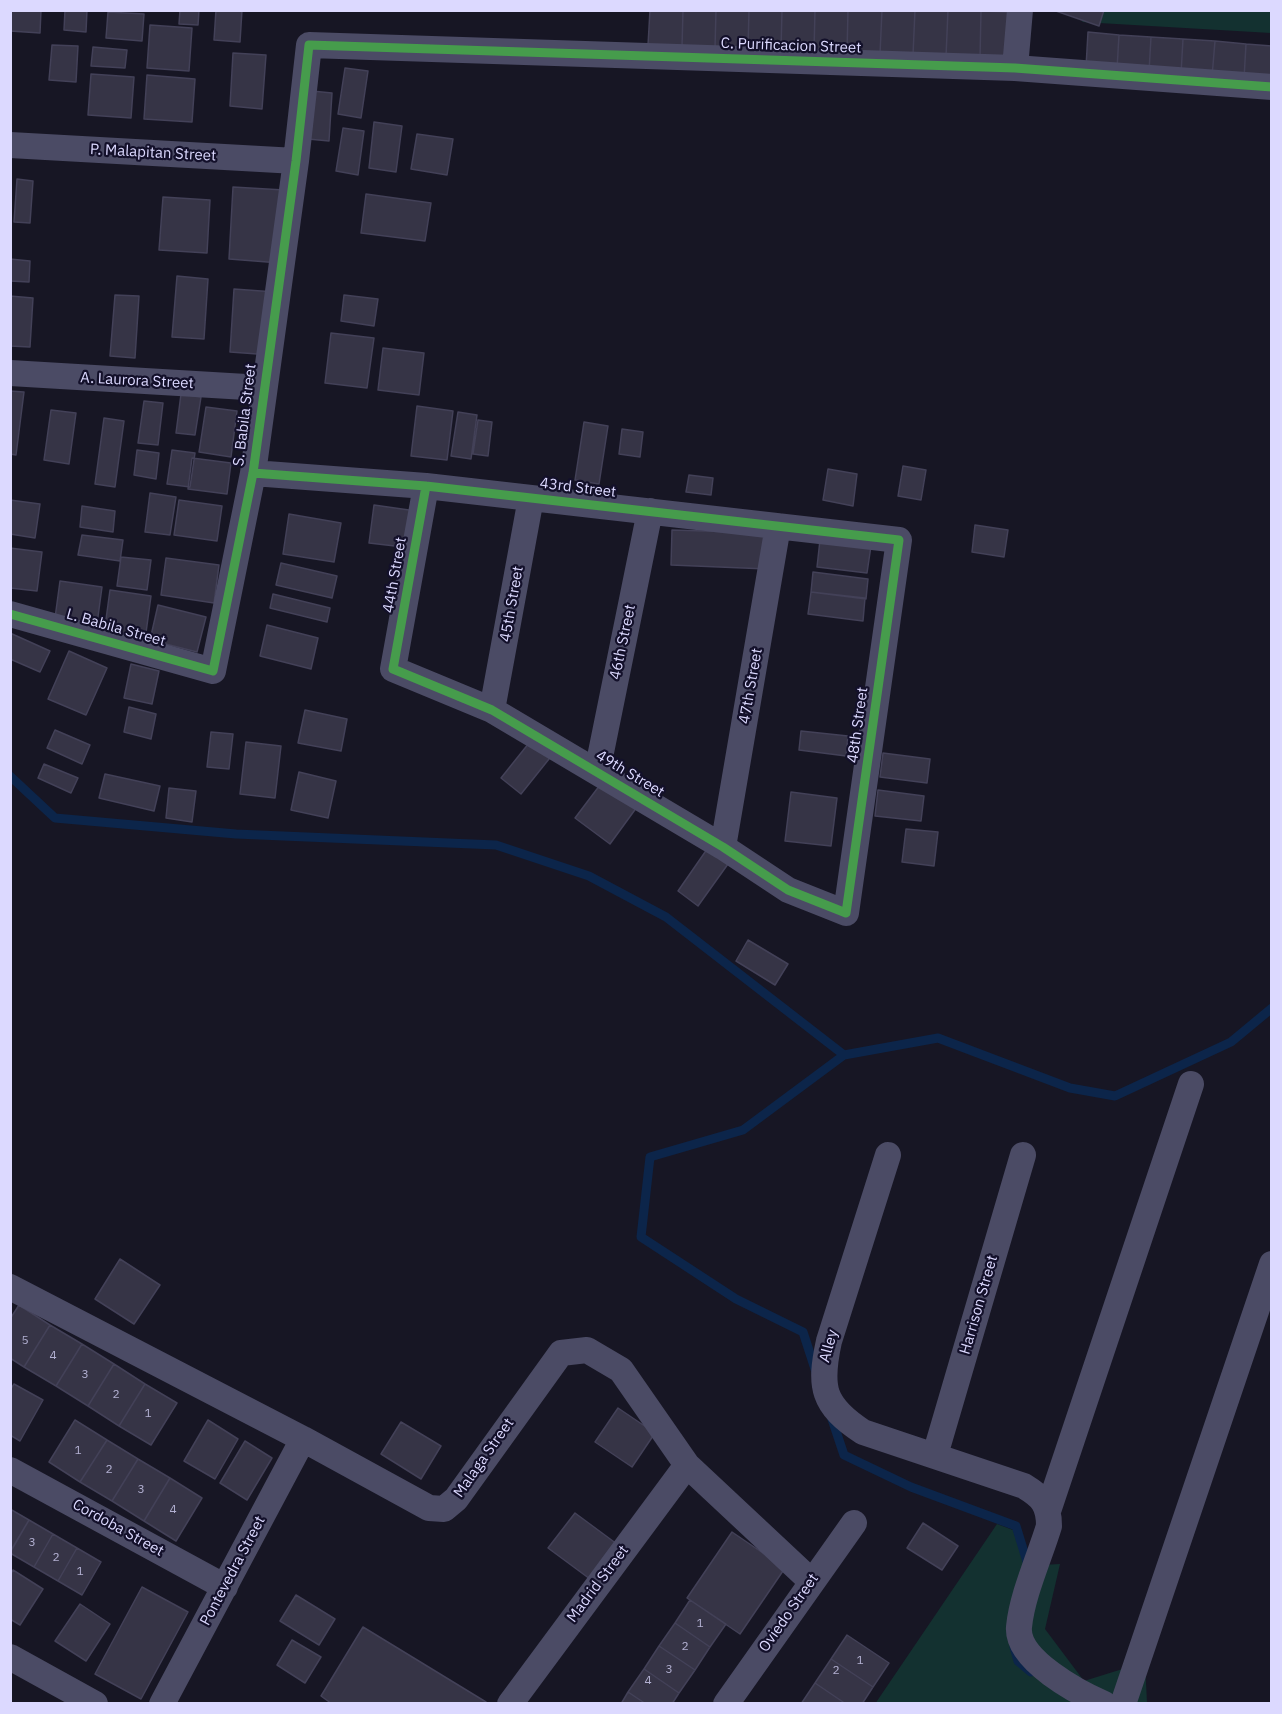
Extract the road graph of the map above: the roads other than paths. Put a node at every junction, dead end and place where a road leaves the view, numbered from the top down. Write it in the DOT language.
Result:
graph roads {
  1 [pos="1020,10"];
  2 [pos="309,45"];
  3 [pos="1015,68"];
  4 [pos="1272,87"];
  5 [pos="10,146"];
  6 [pos="296,161"];
  7 [pos="10,373"];
  8 [pos="262,388"];
  9 [pos="253,473"];
  10 [pos="426,486"];
  11 [pos="531,498"];
  12 [pos="650,512"];
  13 [pos="778,526"];
  14 [pos="899,540"];
  15 [pos="10,614"];
  16 [pos="393,669"];
  17 [pos="213,671"];
  18 [pos="492,710"];
  19 [pos="597,772"];
  20 [pos="723,846"];
  21 [pos="846,914"];
  22 [pos="1191,1084"];
  23 [pos="888,1155"];
  24 [pos="1023,1155"];
  25 [pos="1272,1264"];
  26 [pos="10,1287"];
  27 [pos="303,1439"];
  28 [pos="935,1455"];
  29 [pos="687,1465"];
  30 [pos="10,1470"];
  31 [pos="1049,1508"];
  32 [pos="854,1523"];
  33 [pos="811,1581"];
  34 [pos="225,1587"];
  35 [pos="10,1657"];
  36 [pos="95,1704"];
  37 [pos="162,1704"];
  38 [pos="510,1704"];
  39 [pos="726,1704"];
  40 [pos="1104,1704"];
  41 [pos="1123,1704"];
  1 -- 3 [label="street"];
  2 -- 3 [label="street, C. Purificacion Street"];
  2 -- 6 [label="street, S. Babila Street"];
  3 -- 4 [label="street, C. Purificacion Street"];
  5 -- 6 [label="street, P. Malapitan Street"];
  6 -- 8 [label="street, S. Babila Street"];
  7 -- 8 [label="street, A. Laurora Street"];
  8 -- 9 [label="street, S. Babila Street"];
  9 -- 10 [label="street, 43rd Street"];
  9 -- 17 [label="street, S. Babila Street"];
  10 -- 11 [label="street, 43rd Street"];
  10 -- 16 [label="street, 44th Street"];
  11 -- 12 [label="street, 43rd Street"];
  11 -- 18 [label="street, 45th Street"];
  12 -- 13 [label="street, 43rd Street"];
  12 -- 19 [label="street, 46th Street"];
  13 -- 14 [label="street, 43rd Street"];
  13 -- 20 [label="street, 47th Street"];
  14 -- 21 [label="street, 48th Street"];
  15 -- 17 [label="street, L. Babila Street"];
  16 -- 18 [label="street, 49th Street"];
  18 -- 19 [label="street, 49th Street"];
  19 -- 20 [label="street, 49th Street"];
  20 -- 21 [label="street, 49th Street"];
  22 -- 31 [label="street"];
  23 -- 28 [label="street, Alley"];
  24 -- 28 [label="street, Harrison Street"];
  25 -- 41 [label="street"];
  26 -- 27 [label="street, Malaga Street"];
  27 -- 29 [label="street, Malaga Street"];
  27 -- 34 [label="street, Pontevedra Street"];
  28 -- 31 [label="street, Alley"];
  29 -- 33 [label="street, Malaga Street"];
  29 -- 38 [label="street, Madrid Street"];
  30 -- 34 [label="street, Cordoba Street"];
  31 -- 40 [label="street"];
  32 -- 33 [label="street, Oviedo Street"];
  33 -- 39 [label="street, Oviedo Street"];
  34 -- 37 [label="street, Pontevedra Street"];
  35 -- 36 [label="street"];
}
